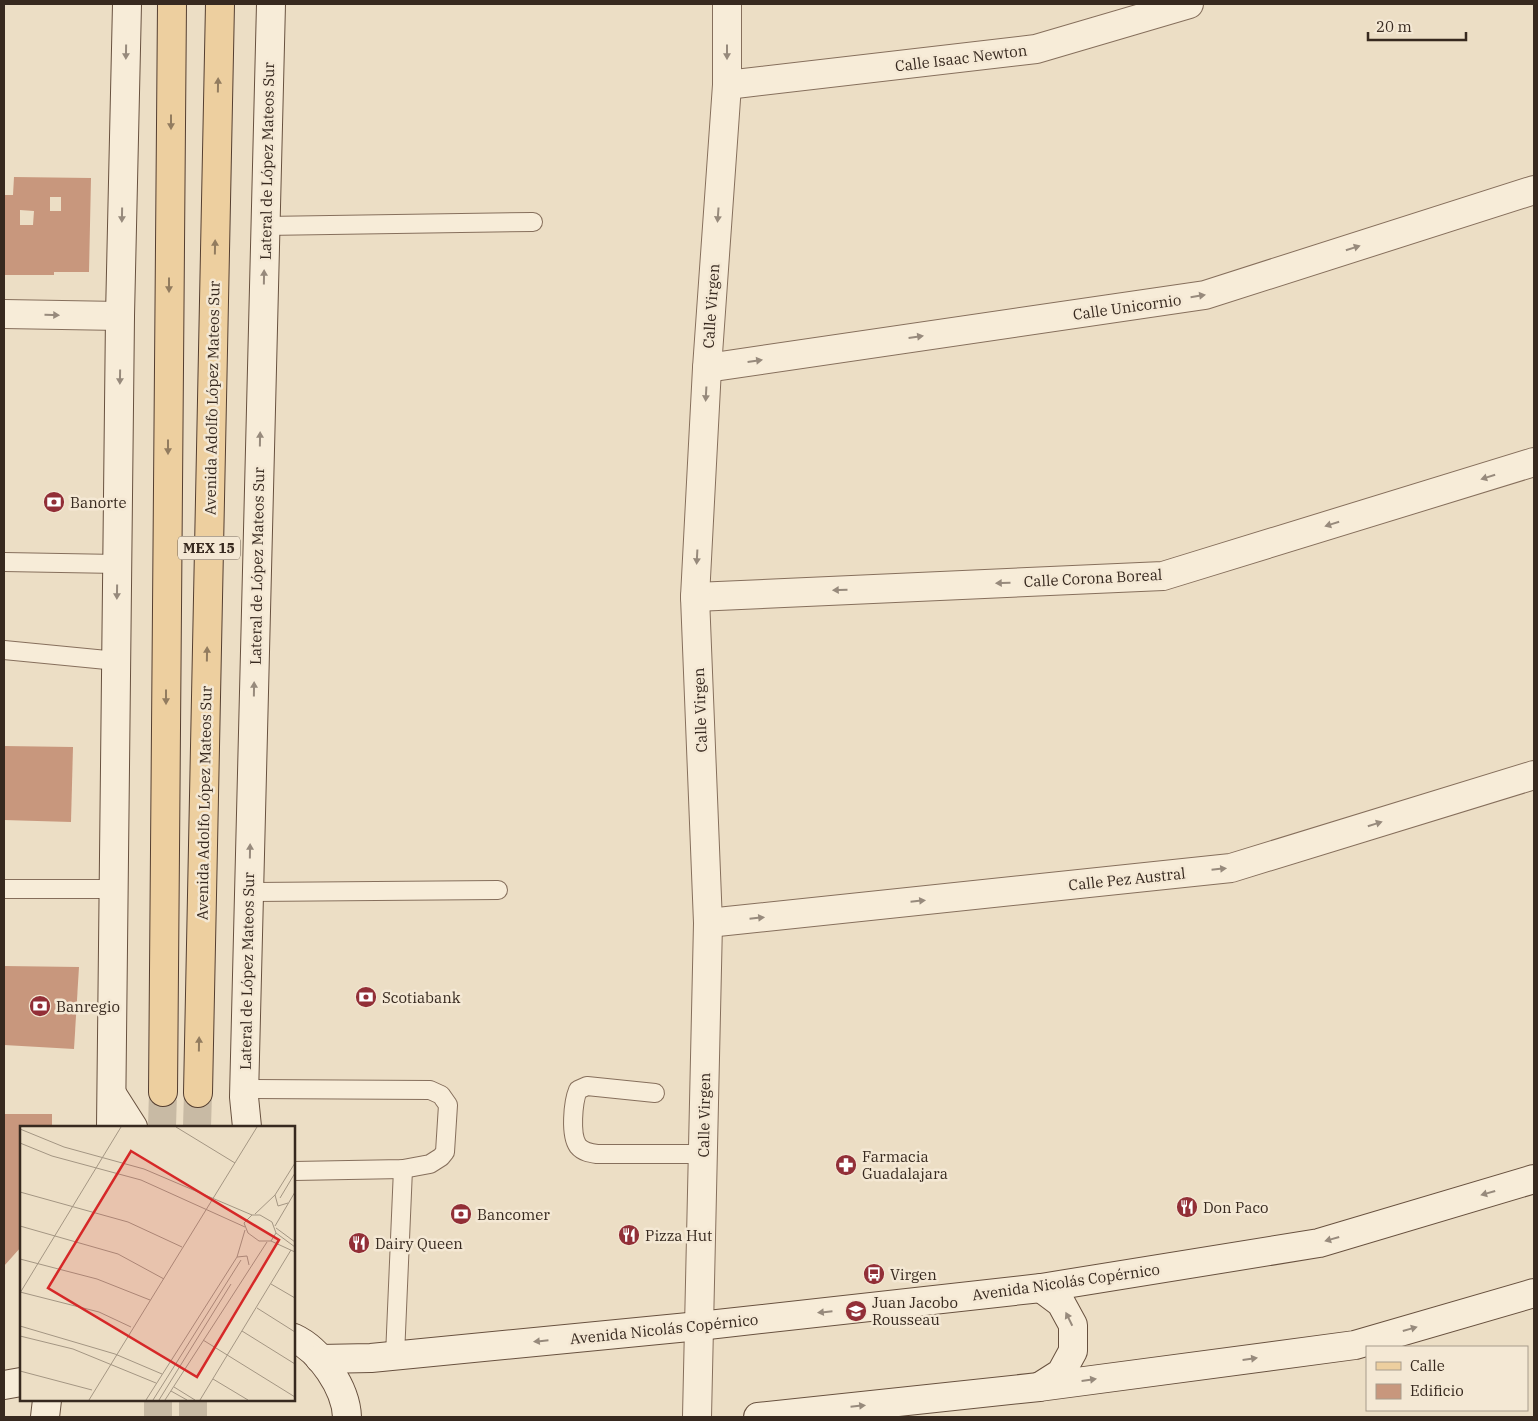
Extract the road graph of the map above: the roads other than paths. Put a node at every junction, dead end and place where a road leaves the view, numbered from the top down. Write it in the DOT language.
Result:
graph roads {
  1 [pos="127,4"];
  2 [pos="172,4"];
  3 [pos="220,4"];
  4 [pos="271,4"];
  5 [pos="727,4"];
  6 [pos="1189,4"];
  7 [pos="726,85"];
  8 [pos="1534,190"];
  9 [pos="533,222"];
  10 [pos="265,226"];
  11 [pos="4,314"];
  12 [pos="120,316"];
  13 [pos="707,368"];
  14 [pos="1534,462"];
  15 [pos="4,562"];
  16 [pos="118,564"];
  17 [pos="695,596"];
  18 [pos="4,650"];
  19 [pos="117,662"];
  20 [pos="1534,775"];
  21 [pos="4,889"];
  22 [pos="114,889"];
  23 [pos="498,890"];
  24 [pos="249,892"];
  25 [pos="708,923"];
  26 [pos="163,1092"];
  27 [pos="198,1093"];
  28 [pos="244,1093"];
  29 [pos="655,1093"];
  30 [pos="112,1094"];
  31 [pos="112,1126"];
  32 [pos="132,1126"];
  33 [pos="227,1126"];
  34 [pos="247,1126"];
  35 [pos="703,1154"];
  36 [pos="403,1168"];
  37 [pos="295,1171"];
  38 [pos="1534,1179"];
  39 [pos="1041,1288"];
  40 [pos="1534,1293"];
  41 [pos="699,1326"];
  42 [pos="302,1342"];
  43 [pos="395,1356"];
  44 [pos="20,1382"];
  45 [pos="4,1385"];
  46 [pos="1039,1387"];
  47 [pos="47,1401"];
  48 [pos="45,1417"];
  49 [pos="347,1417"];
  50 [pos="697,1417"];
  51 [pos="758,1417"];
  1 -- 12 [label="main road, one-way"];
  2 -- 26 [label="main road, MEX 15, one-way"];
  27 -- 3 [label="main road, Avenida Adolfo López Mateos Sur / MEX 15, one-way"];
  4 -- 10 [label="main road, Lateral de López Mateos Sur"];
  5 -- 7 [label="main road, Calle Virgen, one-way"];
  6 -- 7 [label="main road, Calle Isaac Newton"];
  7 -- 13 [label="main road, Calle Virgen, one-way"];
  13 -- 8 [label="main road, Calle Unicornio, one-way"];
  9 -- 10 [label="lane"];
  24 -- 10 [label="main road, Lateral de López Mateos Sur, one-way"];
  11 -- 12 [label="main road, one-way"];
  12 -- 16 [label="main road, one-way"];
  13 -- 17 [label="main road, Calle Virgen, one-way"];
  14 -- 17 [label="main road, Calle Corona Boreal, one-way"];
  15 -- 16 [label="lane"];
  16 -- 19 [label="main road, one-way"];
  17 -- 25 [label="main road, Calle Virgen"];
  18 -- 19 [label="lane"];
  19 -- 22 [label="main road"];
  25 -- 20 [label="main road, Calle Pez Austral, one-way"];
  21 -- 22 [label="lane"];
  22 -- 30 [label="main road"];
  23 -- 24 [label="lane"];
  24 -- 28 [label="main road, Lateral de López Mateos Sur"];
  25 -- 35 [label="main road, Calle Virgen"];
  28 -- 33 [label="main road"];
  28 -- 34 [label="main road, Lateral de López Mateos Sur"];
  28 -- 36 [label="lane"];
  29 -- 35 [label="lane"];
  30 -- 31 [label="main road"];
  30 -- 32 [label="main road"];
  35 -- 41 [label="main road, Calle Virgen"];
  36 -- 37 [label="lane"];
  36 -- 43 [label="lane"];
  38 -- 39 [label="main road, Avenida Nicolás Copérnico, one-way"];
  39 -- 41 [label="main road, Avenida Nicolás Copérnico, one-way"];
  46 -- 39 [label="main road, one-way"];
  46 -- 40 [label="main road, one-way"];
  41 -- 43 [label="main road, Avenida Nicolás Copérnico, one-way"];
  41 -- 50 [label="main road, Calle Virgen"];
  42 -- 43 [label="main road, Avenida Nicolás Copérnico"];
  42 -- 49 [label="main road"];
  44 -- 45 [label="main road"];
  51 -- 46 [label="main road, one-way"];
  47 -- 48 [label="main road"];
}
